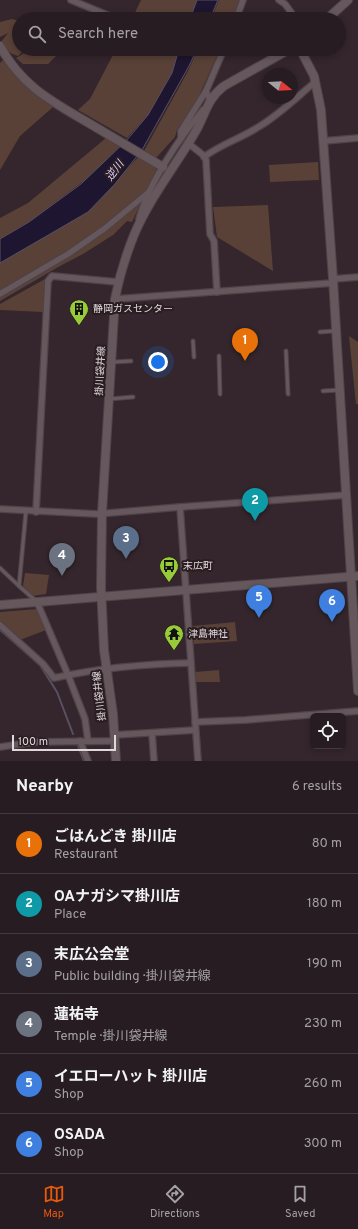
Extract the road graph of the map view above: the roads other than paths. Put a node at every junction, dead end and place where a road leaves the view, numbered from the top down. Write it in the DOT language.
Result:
graph roads {
  1 [pos="71,0"];
  2 [pos="243,0"];
  3 [pos="279,0"];
  4 [pos="348,0"];
  5 [pos="100,12"];
  6 [pos="239,12"];
  7 [pos="291,12"];
  8 [pos="335,12"];
  9 [pos="0,46"];
  10 [pos="221,56"];
  11 [pos="278,56"];
  12 [pos="304,56"];
  13 [pos="315,82"];
  14 [pos="206,91"];
  15 [pos="209,103"];
  16 [pos="358,138"];
  17 [pos="184,141"];
  18 [pos="323,141"];
  19 [pos="204,157"];
  20 [pos="160,166"];
  21 [pos="149,192"];
  22 [pos="134,235"];
  23 [pos="358,277"];
  24 [pos="333,281"];
  25 [pos="118,282"];
  26 [pos="217,292"];
  27 [pos="0,294"];
  28 [pos="115,299"];
  29 [pos="336,331"];
  30 [pos="320,332"];
  31 [pos="193,340"];
  32 [pos="286,352"];
  33 [pos="219,356"];
  34 [pos="194,357"];
  35 [pos="131,361"];
  36 [pos="111,362"];
  37 [pos="340,390"];
  38 [pos="323,391"];
  39 [pos="220,394"];
  40 [pos="288,394"];
  41 [pos="133,398"];
  42 [pos="109,399"];
  43 [pos="346,495"];
  44 [pos="180,507"];
  45 [pos="0,509"];
  46 [pos="26,511"];
  47 [pos="36,512"];
  48 [pos="102,513"];
  49 [pos="0,568"];
  50 [pos="355,576"];
  51 [pos="20,586"];
  52 [pos="186,590"];
  53 [pos="102,597"];
  54 [pos="37,602"];
  55 [pos="0,605"];
  56 [pos="0,625"];
  57 [pos="191,663"];
  58 [pos="107,668"];
  59 [pos="68,675"];
  60 [pos="358,692"];
  61 [pos="358,711"];
  62 [pos="195,722"];
  63 [pos="195,730"];
  64 [pos="152,733"];
  65 [pos="114,738"];
  66 [pos="80,741"];
  67 [pos="88,741"];
  68 [pos="0,747"];
  69 [pos="88,761"];
  70 [pos="116,761"];
  71 [pos="154,761"];
  72 [pos="198,761"];
  1 -- 5 [label="street"];
  2 -- 6 [label="street"];
  3 -- 7 [label="street"];
  4 -- 8 [label="street"];
  9 -- 20 [label="street"];
  10 -- 14 [label="street"];
  11 -- 15 [label="street, 掛川袋井線"];
  12 -- 13 [label="street"];
  13 -- 18 [label="street"];
  13 -- 19 [label="street"];
  14 -- 15 [label="street"];
  14 -- 17 [label="street"];
  15 -- 17 [label="street, 掛川袋井線"];
  16 -- 18 [label="street"];
  17 -- 19 [label="street"];
  17 -- 20 [label="street"];
  17 -- 22 [label="street, 掛川袋井線"];
  18 -- 24 [label="street"];
  19 -- 26 [label="street"];
  20 -- 21 [label="street"];
  21 -- 22 [label="street"];
  21 -- 27 [label="street"];
  22 -- 25 [label="street, 掛川袋井線"];
  23 -- 24 [label="street"];
  24 -- 26 [label="street"];
  24 -- 29 [label="street"];
  25 -- 28 [label="street, 掛川袋井線"];
  25 -- 47 [label="street"];
  26 -- 28 [label="street"];
  28 -- 36 [label="street, 掛川袋井線"];
  29 -- 30 [label="lane"];
  29 -- 37 [label="street"];
  31 -- 34 [label="lane"];
  32 -- 40 [label="lane"];
  33 -- 39 [label="lane"];
  35 -- 36 [label="lane"];
  36 -- 42 [label="street, 掛川袋井線"];
  37 -- 38 [label="lane"];
  37 -- 43 [label="street"];
  41 -- 42 [label="lane"];
  42 -- 48 [label="street, 掛川袋井線"];
  43 -- 44 [label="street"];
  43 -- 50 [label="street"];
  44 -- 48 [label="street"];
  44 -- 52 [label="street"];
  45 -- 46 [label="street"];
  46 -- 47 [label="street"];
  46 -- 51 [label="lane"];
  47 -- 48 [label="street"];
  48 -- 53 [label="street, 掛川袋井線"];
  49 -- 51 [label="lane"];
  50 -- 52 [label="street"];
  50 -- 60 [label="street"];
  51 -- 54 [label="lane"];
  52 -- 53 [label="street"];
  52 -- 57 [label="street"];
  53 -- 54 [label="street"];
  53 -- 58 [label="street, 掛川袋井線"];
  54 -- 55 [label="street"];
  54 -- 59 [label="street"];
  56 -- 59 [label="street"];
  57 -- 58 [label="street"];
  57 -- 62 [label="street"];
  58 -- 59 [label="street"];
  58 -- 65 [label="street, 掛川袋井線"];
  59 -- 67 [label="street"];
  61 -- 62 [label="street"];
  62 -- 63 [label="street"];
  63 -- 64 [label="street"];
  63 -- 72 [label="street"];
  64 -- 65 [label="street"];
  64 -- 71 [label="street"];
  65 -- 67 [label="street"];
  65 -- 70 [label="street, 掛川袋井線"];
  66 -- 67 [label="street"];
  66 -- 68 [label="street"];
  66 -- 69 [label="street"];
}
